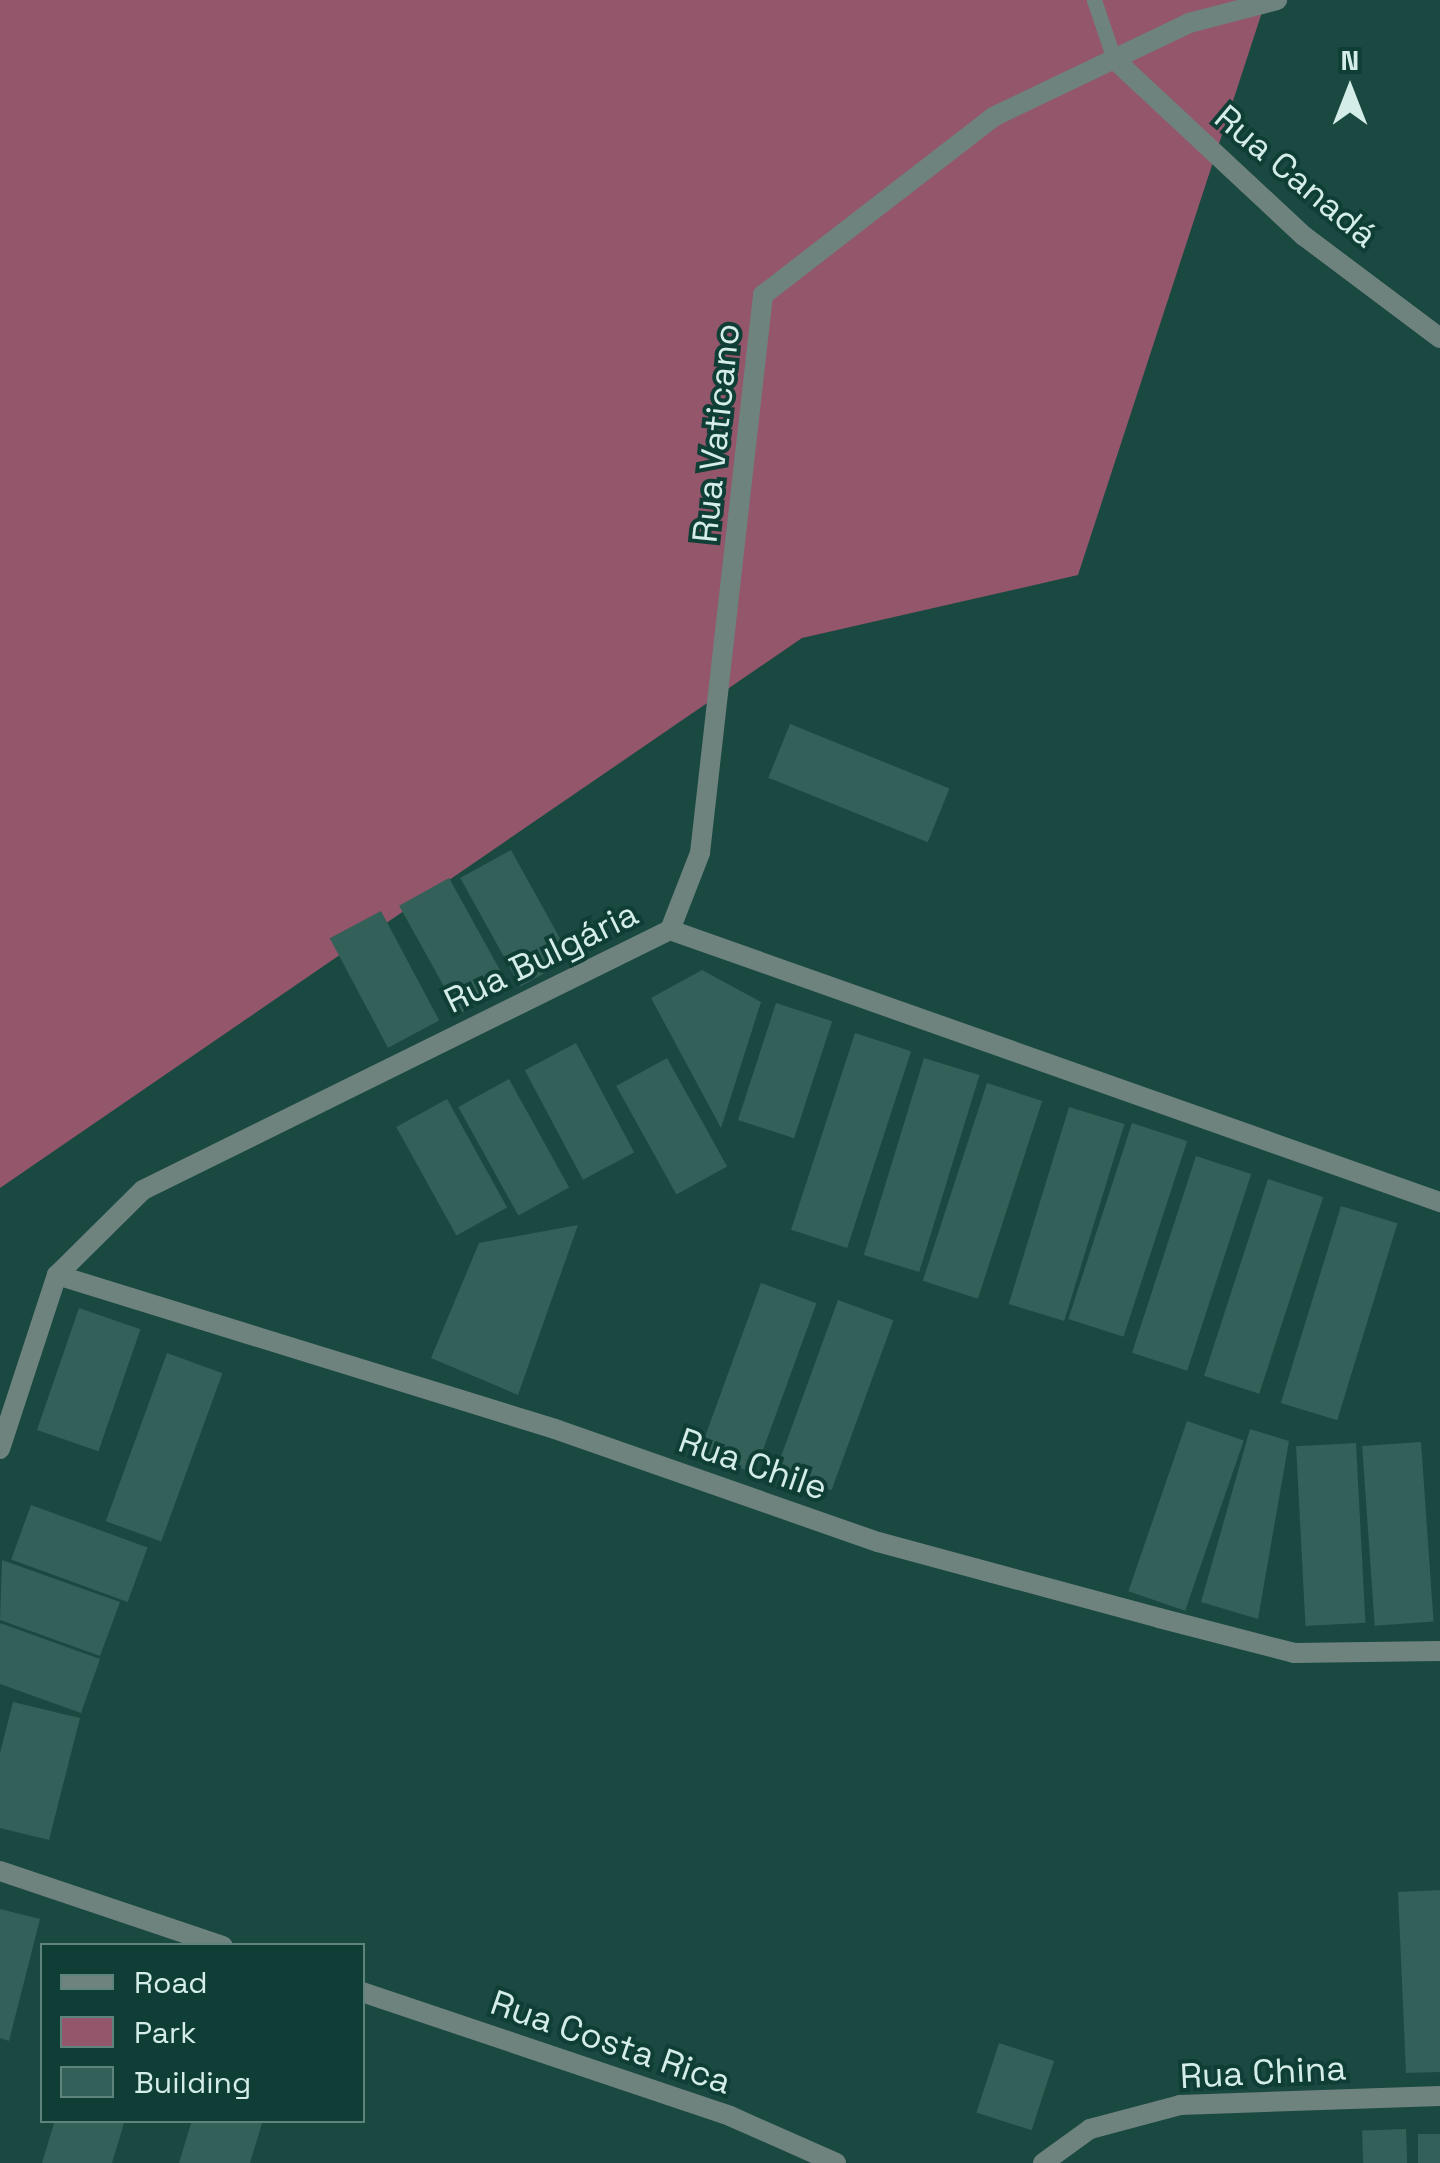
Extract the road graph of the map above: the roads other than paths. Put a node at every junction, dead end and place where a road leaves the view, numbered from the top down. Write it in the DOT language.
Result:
graph roads {
  1 [pos="1094,0"];
  2 [pos="1277,0"];
  3 [pos="1114,59"];
  4 [pos="1440,338"];
  5 [pos="670,930"];
  6 [pos="1440,1202"];
  7 [pos="57,1275"];
  8 [pos="0,1450"];
  9 [pos="1440,1651"];
  10 [pos="0,1871"];
  11 [pos="213,1943"];
  12 [pos="365,1993"];
  13 [pos="1440,2096"];
  14 [pos="836,2163"];
  15 [pos="1043,2163"];
  1 -- 3 [label="lane"];
  2 -- 3 [label="street, Rua Vaticano"];
  3 -- 4 [label="street, Rua Canadá"];
  3 -- 5 [label="street, Rua Vaticano"];
  5 -- 6 [label="street, Rua Bulgária"];
  5 -- 7 [label="street, Rua Bulgária"];
  7 -- 8 [label="street, Rua Bulgária"];
  7 -- 9 [label="street, Rua Chile"];
  10 -- 11 [label="street"];
  12 -- 14 [label="street, Rua Costa Rica"];
  13 -- 15 [label="street, Rua China"];
}
